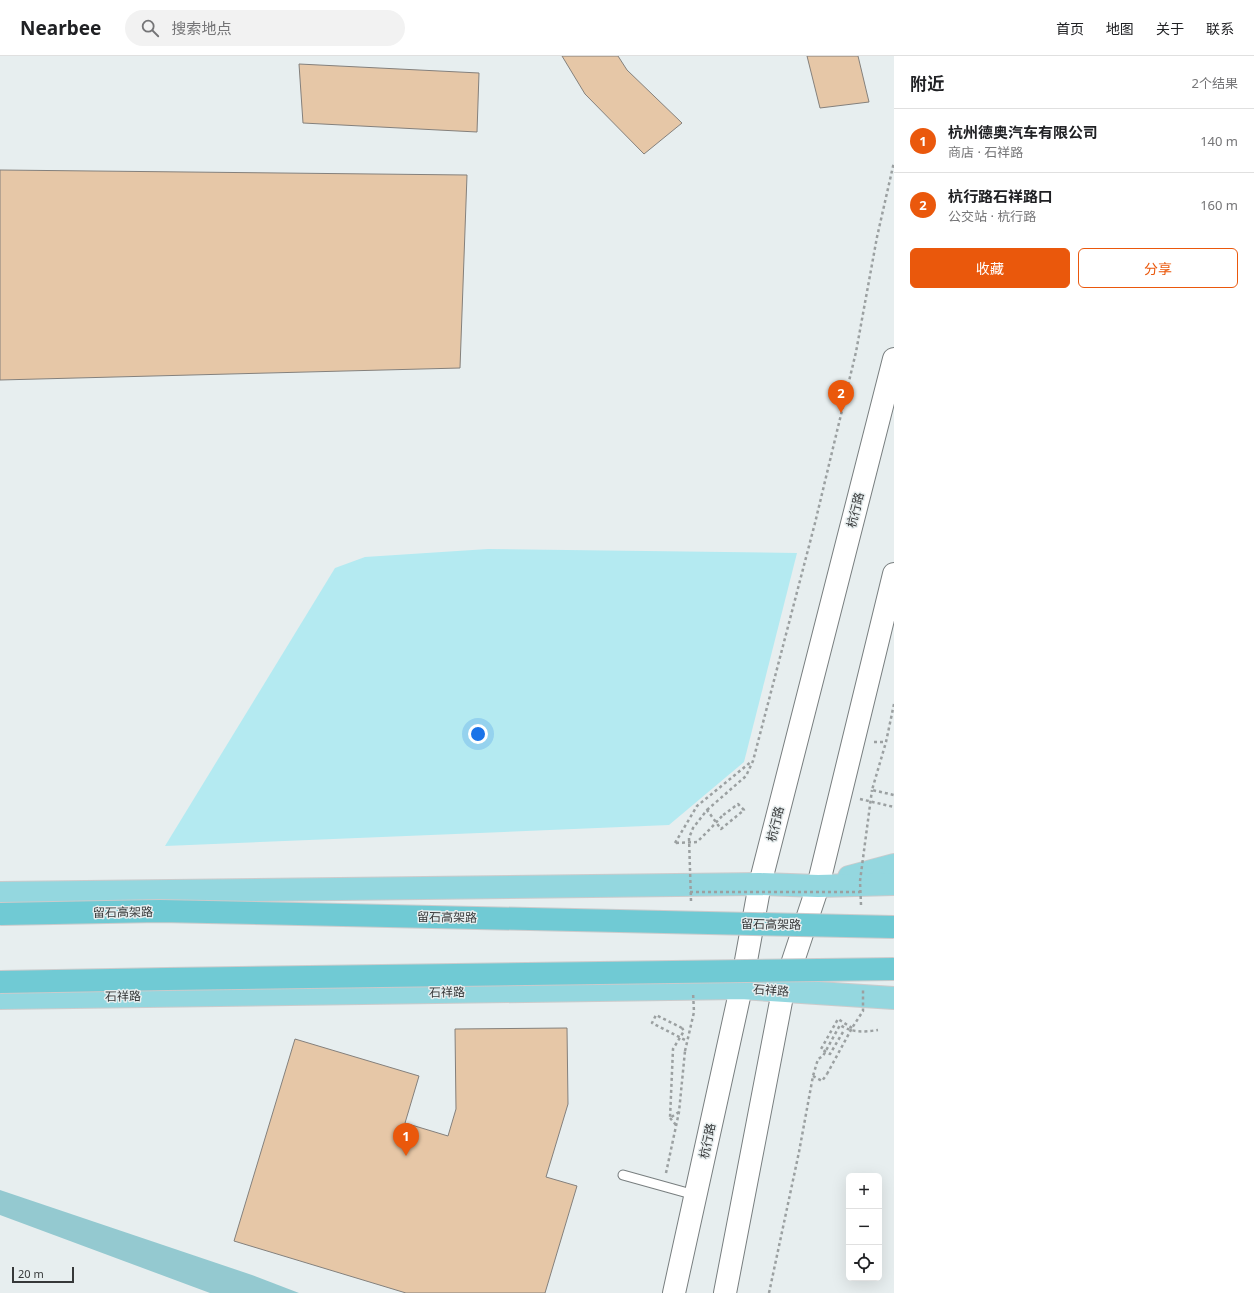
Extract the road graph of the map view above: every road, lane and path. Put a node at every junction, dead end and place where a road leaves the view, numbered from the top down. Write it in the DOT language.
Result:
graph roads {
  1 [pos="894,162"];
  2 [pos="894,359"];
  3 [pos="894,574"];
  4 [pos="894,704"];
  5 [pos="886,742"];
  6 [pos="873,749"];
  7 [pos="753,761"];
  8 [pos="862,792"];
  9 [pos="894,795"];
  10 [pos="894,807"];
  11 [pos="894,864"];
  12 [pos="760,884"];
  13 [pos="894,884"];
  14 [pos="818,886"];
  15 [pos="690,892"];
  16 [pos="860,892"];
  17 [pos="0,893"];
  18 [pos="0,914"];
  19 [pos="894,927"];
  20 [pos="894,969"];
  21 [pos="0,982"];
  22 [pos="741,988"];
  23 [pos="783,991"];
  24 [pos="0,998"];
  25 [pos="894,998"];
  26 [pos="845,1028"];
  27 [pos="878,1030"];
  28 [pos="687,1041"];
  29 [pos="685,1051"];
  30 [pos="813,1076"];
  31 [pos="679,1112"];
  32 [pos="670,1118"];
  33 [pos="676,1125"];
  34 [pos="623,1175"];
  35 [pos="660,1186"];
  36 [pos="695,1195"];
  37 [pos="674,1293"];
  38 [pos="725,1293"];
  39 [pos="768,1293"];
  1 -- 7 [label="path"];
  2 -- 12 [label="main road, 杭行路"];
  3 -- 14 [label="main road"];
  4 -- 5 [label="path"];
  5 -- 6 [label="path"];
  5 -- 9 [label="path"];
  7 -- 7 [label="path, bridge"];
  8 -- 10 [label="path"];
  11 -- 14 [label="main road"];
  12 -- 14 [label="main road"];
  12 -- 17 [label="main road"];
  12 -- 22 [label="main road, 杭行路"];
  13 -- 14 [label="main road"];
  14 -- 23 [label="main road"];
  15 -- 16 [label="path, bridge"];
  18 -- 19 [label="highway, 留石高架路, bridge"];
  20 -- 21 [label="highway, bridge"];
  22 -- 23 [label="main road, 石祥路"];
  22 -- 24 [label="main road, 石祥路"];
  22 -- 36 [label="main road, 杭行路"];
  23 -- 25 [label="main road, 石祥路"];
  23 -- 38 [label="main road"];
  26 -- 27 [label="path"];
  26 -- 30 [label="path"];
  26 -- 30 [label="path, bridge"];
  28 -- 32 [label="path, bridge"];
  29 -- 31 [label="path"];
  30 -- 39 [label="path"];
  31 -- 32 [label="path"];
  31 -- 33 [label="path"];
  32 -- 33 [label="path"];
  33 -- 35 [label="path"];
  34 -- 35 [label="lane"];
  35 -- 36 [label="lane"];
  36 -- 37 [label="main road, 杭行路"];
}
